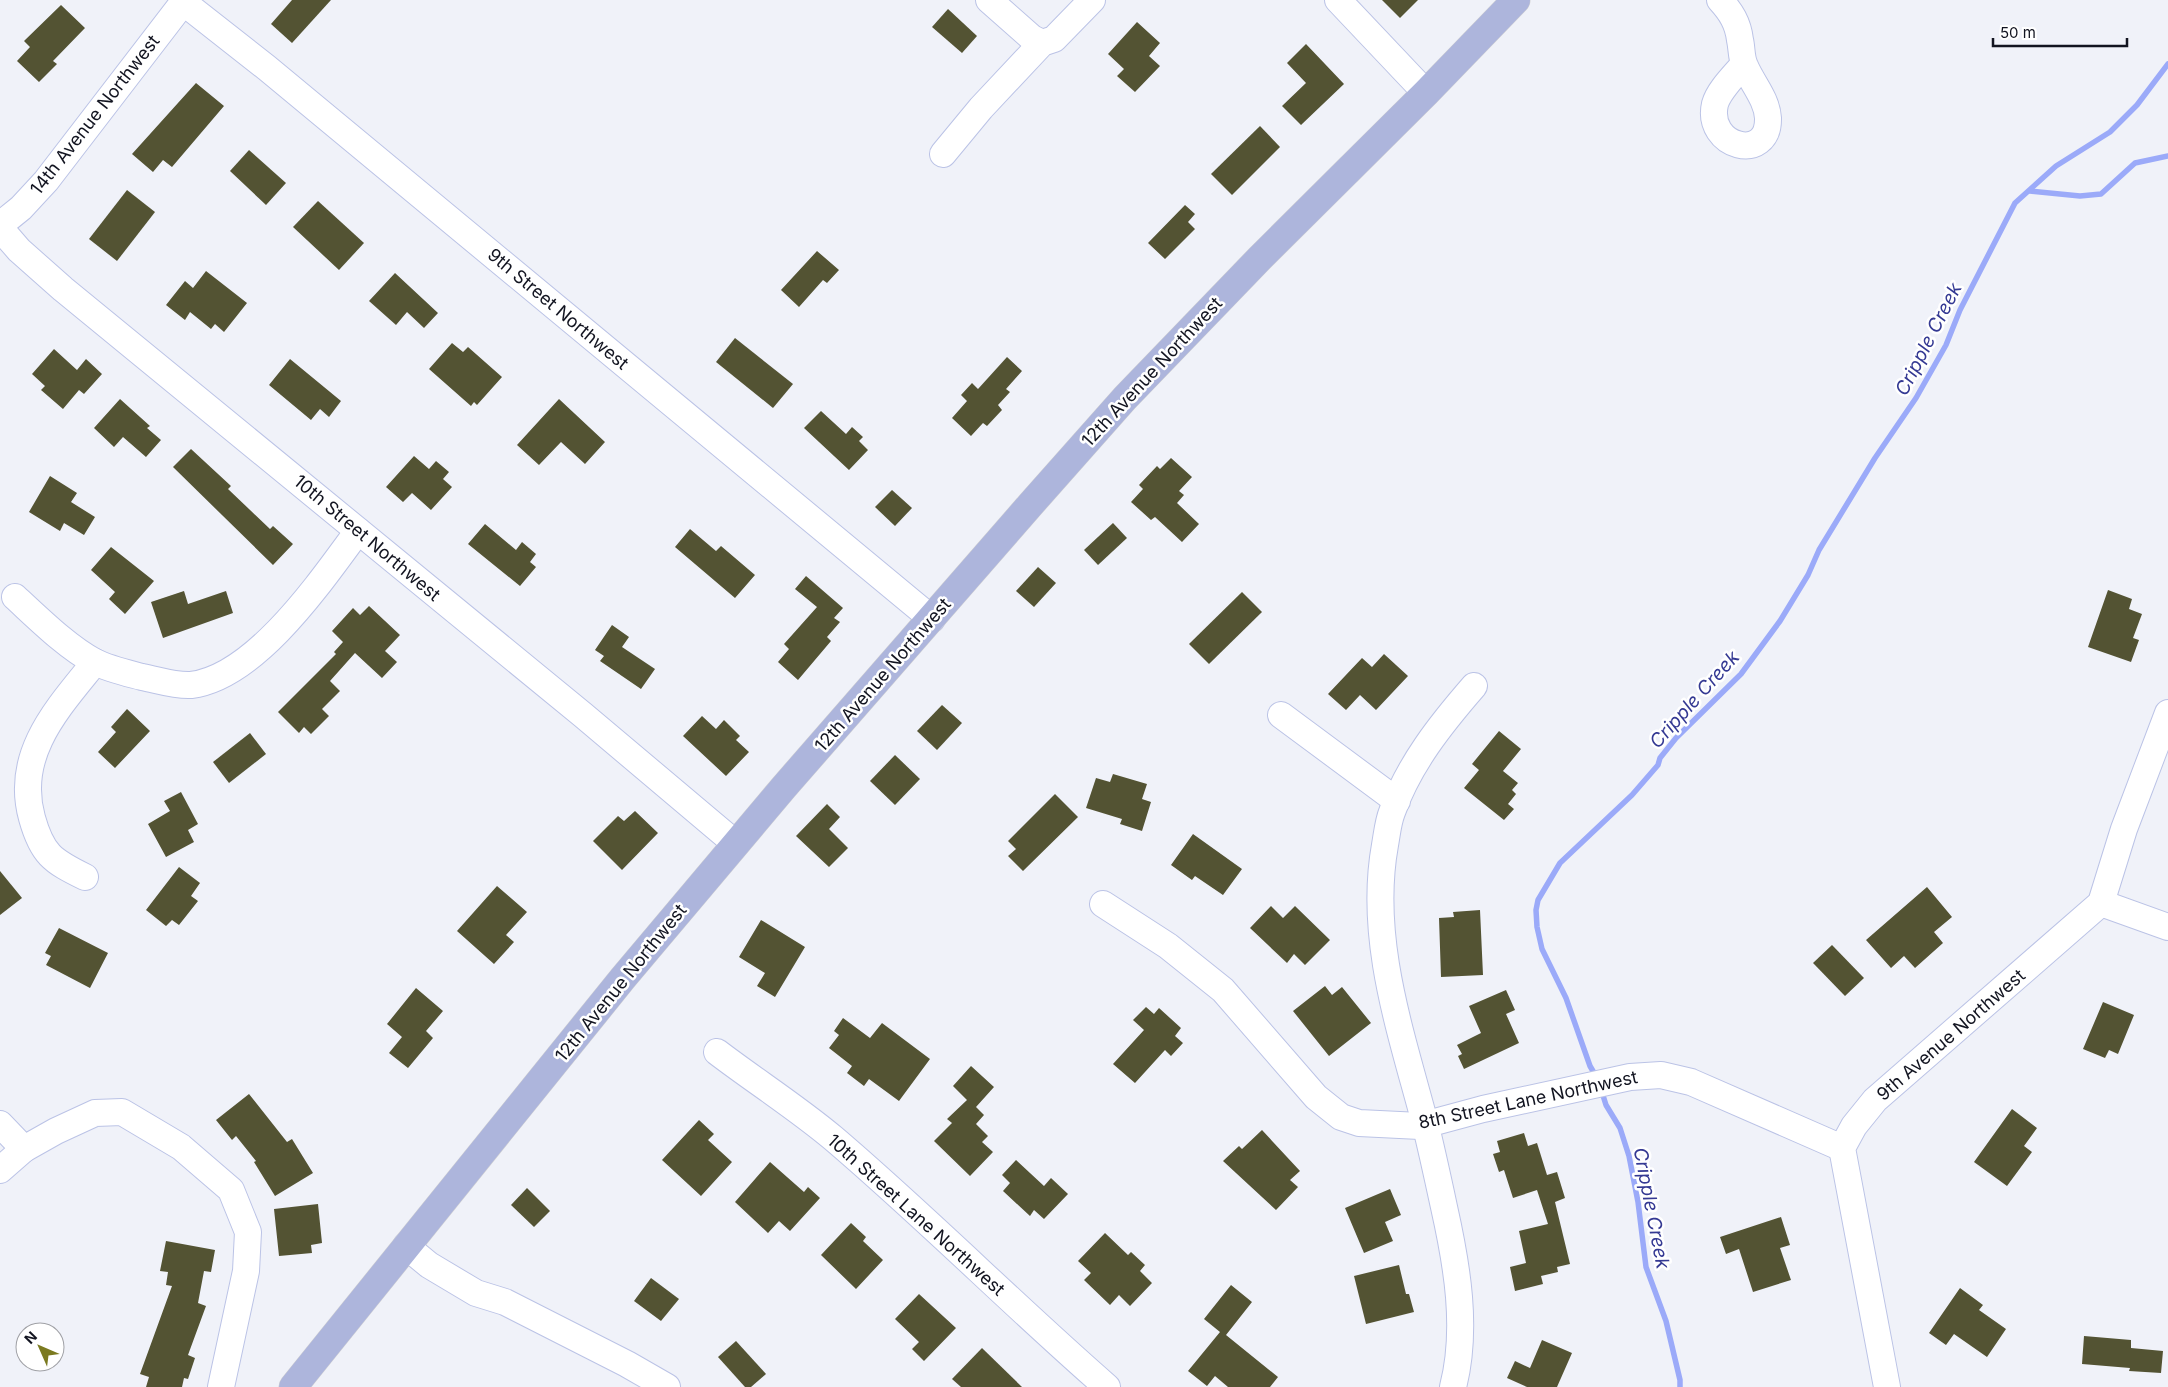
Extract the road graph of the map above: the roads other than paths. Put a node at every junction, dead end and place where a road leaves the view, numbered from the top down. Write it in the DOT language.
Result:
graph roads {
  1 [pos="989,0"];
  2 [pos="1092,0"];
  3 [pos="1338,0"];
  4 [pos="1516,0"];
  5 [pos="184,1"];
  6 [pos="1731,5"];
  7 [pos="1042,42"];
  8 [pos="1744,64"];
  9 [pos="1426,93"];
  10 [pos="943,154"];
  11 [pos="0,225"];
  12 [pos="0,228"];
  13 [pos="358,531"];
  14 [pos="15,597"];
  15 [pos="932,619"];
  16 [pos="96,662"];
  17 [pos="1474,686"];
  18 [pos="2168,714"];
  19 [pos="1281,715"];
  20 [pos="1396,801"];
  21 [pos="736,844"];
  22 [pos="85,877"];
  23 [pos="2101,903"];
  24 [pos="1104,904"];
  25 [pos="2168,927"];
  26 [pos="717,1052"];
  27 [pos="0,1124"];
  28 [pos="1425,1125"];
  29 [pos="1842,1148"];
  30 [pos="24,1149"];
  31 [pos="0,1170"];
  32 [pos="406,1246"];
  33 [pos="221,1387"];
  34 [pos="292,1387"];
  35 [pos="667,1387"];
  36 [pos="1107,1387"];
  37 [pos="1453,1387"];
  38 [pos="1887,1387"];
  1 -- 7 [label="street"];
  2 -- 7 [label="street"];
  3 -- 9 [label="street"];
  4 -- 9 [label="main road, 12th Avenue Northwest"];
  5 -- 11 [label="street, 14th Avenue Northwest"];
  5 -- 15 [label="street, 9th Street Northwest"];
  6 -- 8 [label="street"];
  7 -- 10 [label="street"];
  9 -- 15 [label="main road, 12th Avenue Northwest"];
  12 -- 13 [label="street, 10th Street Northwest"];
  13 -- 16 [label="street"];
  13 -- 21 [label="street, 10th Street Northwest"];
  14 -- 16 [label="street"];
  15 -- 21 [label="main road, 12th Avenue Northwest"];
  16 -- 22 [label="street"];
  17 -- 20 [label="street"];
  18 -- 23 [label="street"];
  19 -- 20 [label="street"];
  20 -- 28 [label="street"];
  21 -- 32 [label="main road, 12th Avenue Northwest"];
  23 -- 25 [label="street"];
  23 -- 29 [label="street, 9th Avenue Northwest"];
  24 -- 28 [label="street, 8th Street Lane Northwest"];
  26 -- 36 [label="street, 10th Street Lane Northwest"];
  27 -- 30 [label="street"];
  28 -- 29 [label="street, 8th Street Lane Northwest"];
  28 -- 37 [label="street"];
  29 -- 38 [label="street"];
  30 -- 31 [label="street"];
  30 -- 33 [label="street"];
  32 -- 34 [label="main road, 12th Avenue Northwest"];
  32 -- 35 [label="street"];
}
